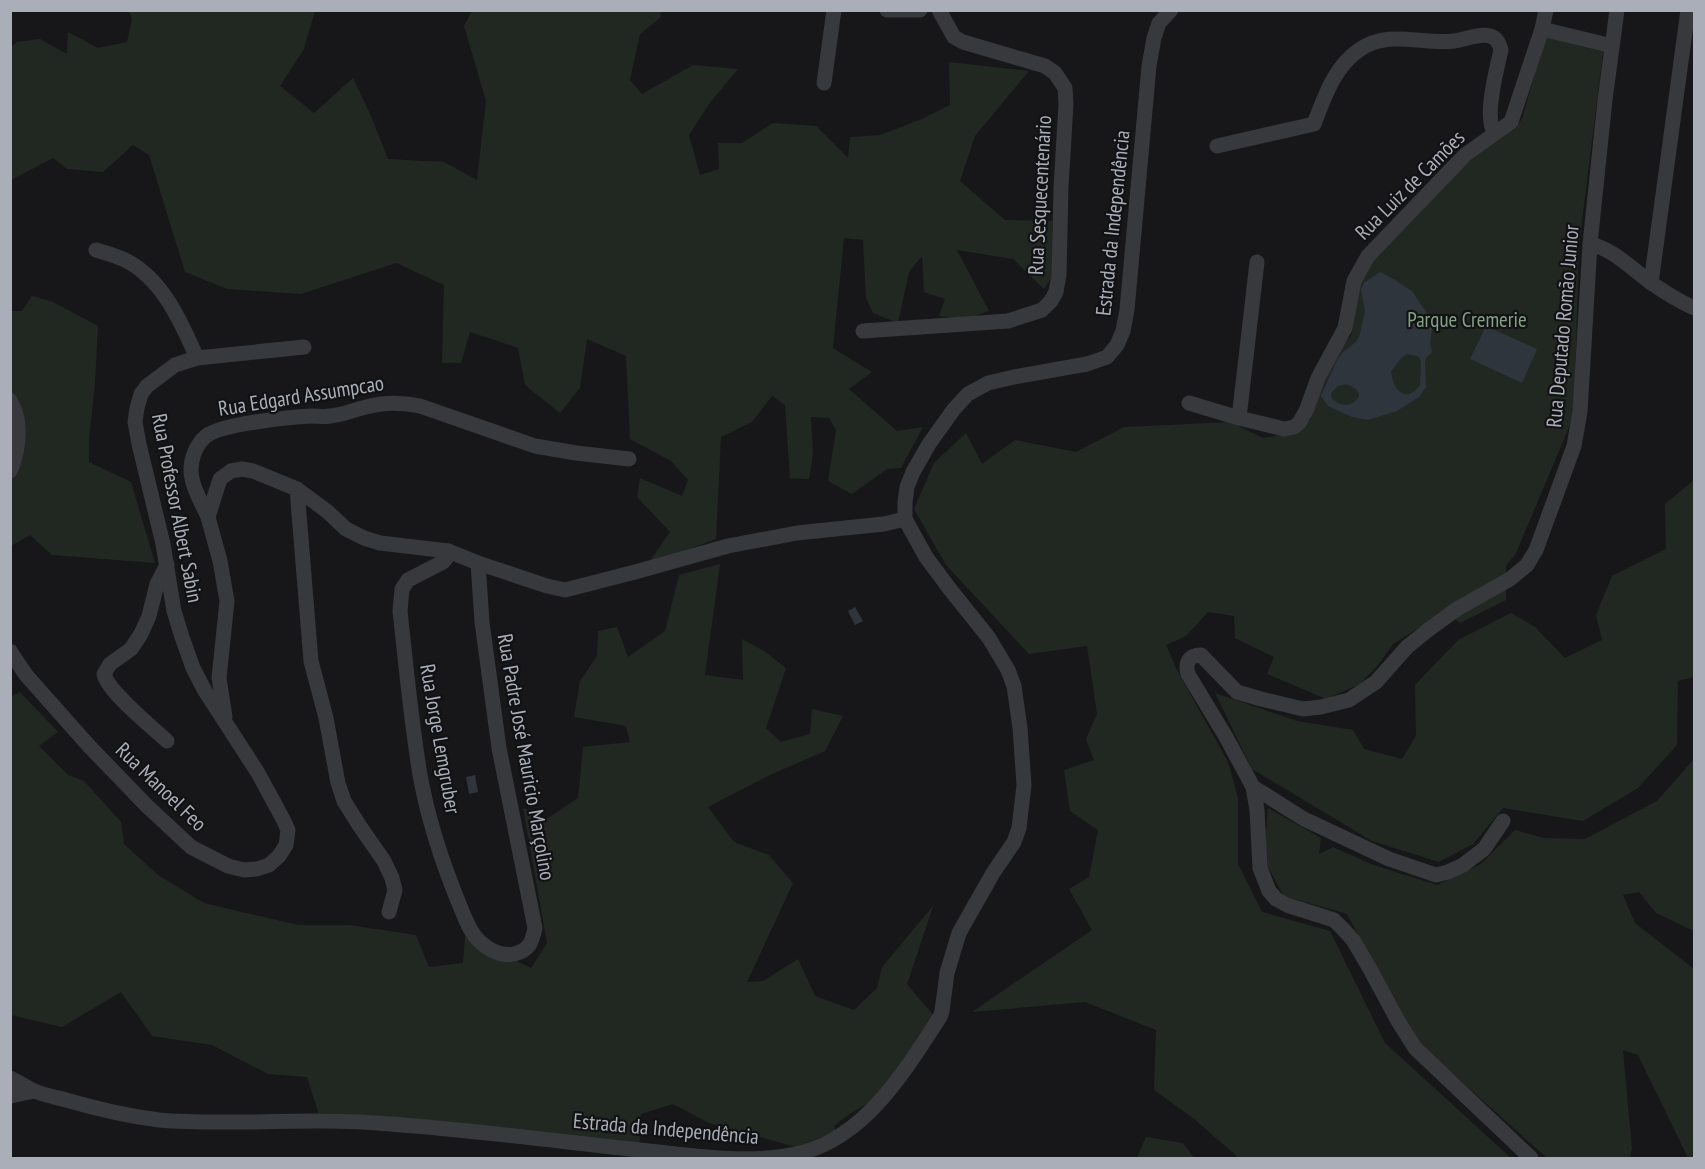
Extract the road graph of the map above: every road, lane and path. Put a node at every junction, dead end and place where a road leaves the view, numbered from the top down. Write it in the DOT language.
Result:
graph roads {
  1 [pos="834,10"];
  2 [pos="920,10"];
  3 [pos="939,10"];
  4 [pos="1171,10"];
  5 [pos="1546,10"];
  6 [pos="1617,10"];
  7 [pos="1688,10"];
  8 [pos="889,11"];
  9 [pos="1542,29"];
  10 [pos="1612,46"];
  11 [pos="824,83"];
  12 [pos="1495,133"];
  13 [pos="1217,146"];
  14 [pos="1590,244"];
  15 [pos="96,250"];
  16 [pos="1257,262"];
  17 [pos="1652,283"];
  18 [pos="1695,308"];
  19 [pos="863,331"];
  20 [pos="304,347"];
  21 [pos="197,357"];
  22 [pos="10,400"];
  23 [pos="1189,402"];
  24 [pos="1239,418"];
  25 [pos="629,459"];
  26 [pos="10,471"];
  27 [pos="297,489"];
  28 [pos="208,517"];
  29 [pos="905,519"];
  30 [pos="448,551"];
  31 [pos="478,563"];
  32 [pos="167,565"];
  33 [pos="10,651"];
  34 [pos="226,723"];
  35 [pos="167,741"];
  36 [pos="1253,787"];
  37 [pos="1503,821"];
  38 [pos="389,912"];
  39 [pos="520,951"];
  40 [pos="10,1078"];
  41 [pos="34,1091"];
  42 [pos="11,1096"];
  43 [pos="1531,1158"];
  1 -- 11 [label="street"];
  2 -- 8 [label="street"];
  3 -- 19 [label="street, Rua Sesquecentenário"];
  4 -- 29 [label="street, Estrada da Independência"];
  5 -- 9 [label="street, Rua Luiz de Camões"];
  6 -- 10 [label="street, Rua Deputado Romão Junior"];
  7 -- 17 [label="street"];
  9 -- 10 [label="street"];
  9 -- 12 [label="street, Rua Luiz de Camões"];
  10 -- 14 [label="street, Rua Deputado Romão Junior"];
  12 -- 13 [label="street"];
  12 -- 24 [label="street, Rua Luiz de Camões"];
  14 -- 17 [label="street"];
  14 -- 36 [label="street, Rua Deputado Romão Junior"];
  15 -- 21 [label="street"];
  16 -- 24 [label="street"];
  17 -- 18 [label="street"];
  20 -- 21 [label="street, Rua Professor Albert Sabin"];
  21 -- 32 [label="street, Rua Professor Albert Sabin"];
  22 -- 26 [label="street"];
  23 -- 24 [label="street, Rua Luiz de Camões"];
  25 -- 28 [label="street, Rua Edgard Assumpcao"];
  27 -- 28 [label="street"];
  27 -- 30 [label="street"];
  27 -- 38 [label="street"];
  28 -- 34 [label="street, Rua Edgard Assumpcao"];
  29 -- 31 [label="street"];
  29 -- 41 [label="street, Estrada da Independência"];
  30 -- 31 [label="street"];
  30 -- 39 [label="street, Rua Jorge Lemgruber"];
  31 -- 39 [label="street, Rua Padre José Mauricio Marçolino"];
  32 -- 34 [label="street, Rua Professor Albert Sabin"];
  32 -- 35 [label="street"];
  33 -- 34 [label="street, Rua Manoel Feo"];
  36 -- 37 [label="street"];
  36 -- 43 [label="street, Rua Deputado Romão Junior"];
  40 -- 41 [label="street, Estrada da Independência"];
  40 -- 42 [label="street"];
  41 -- 42 [label="street, Estrada da Independência"];
}
